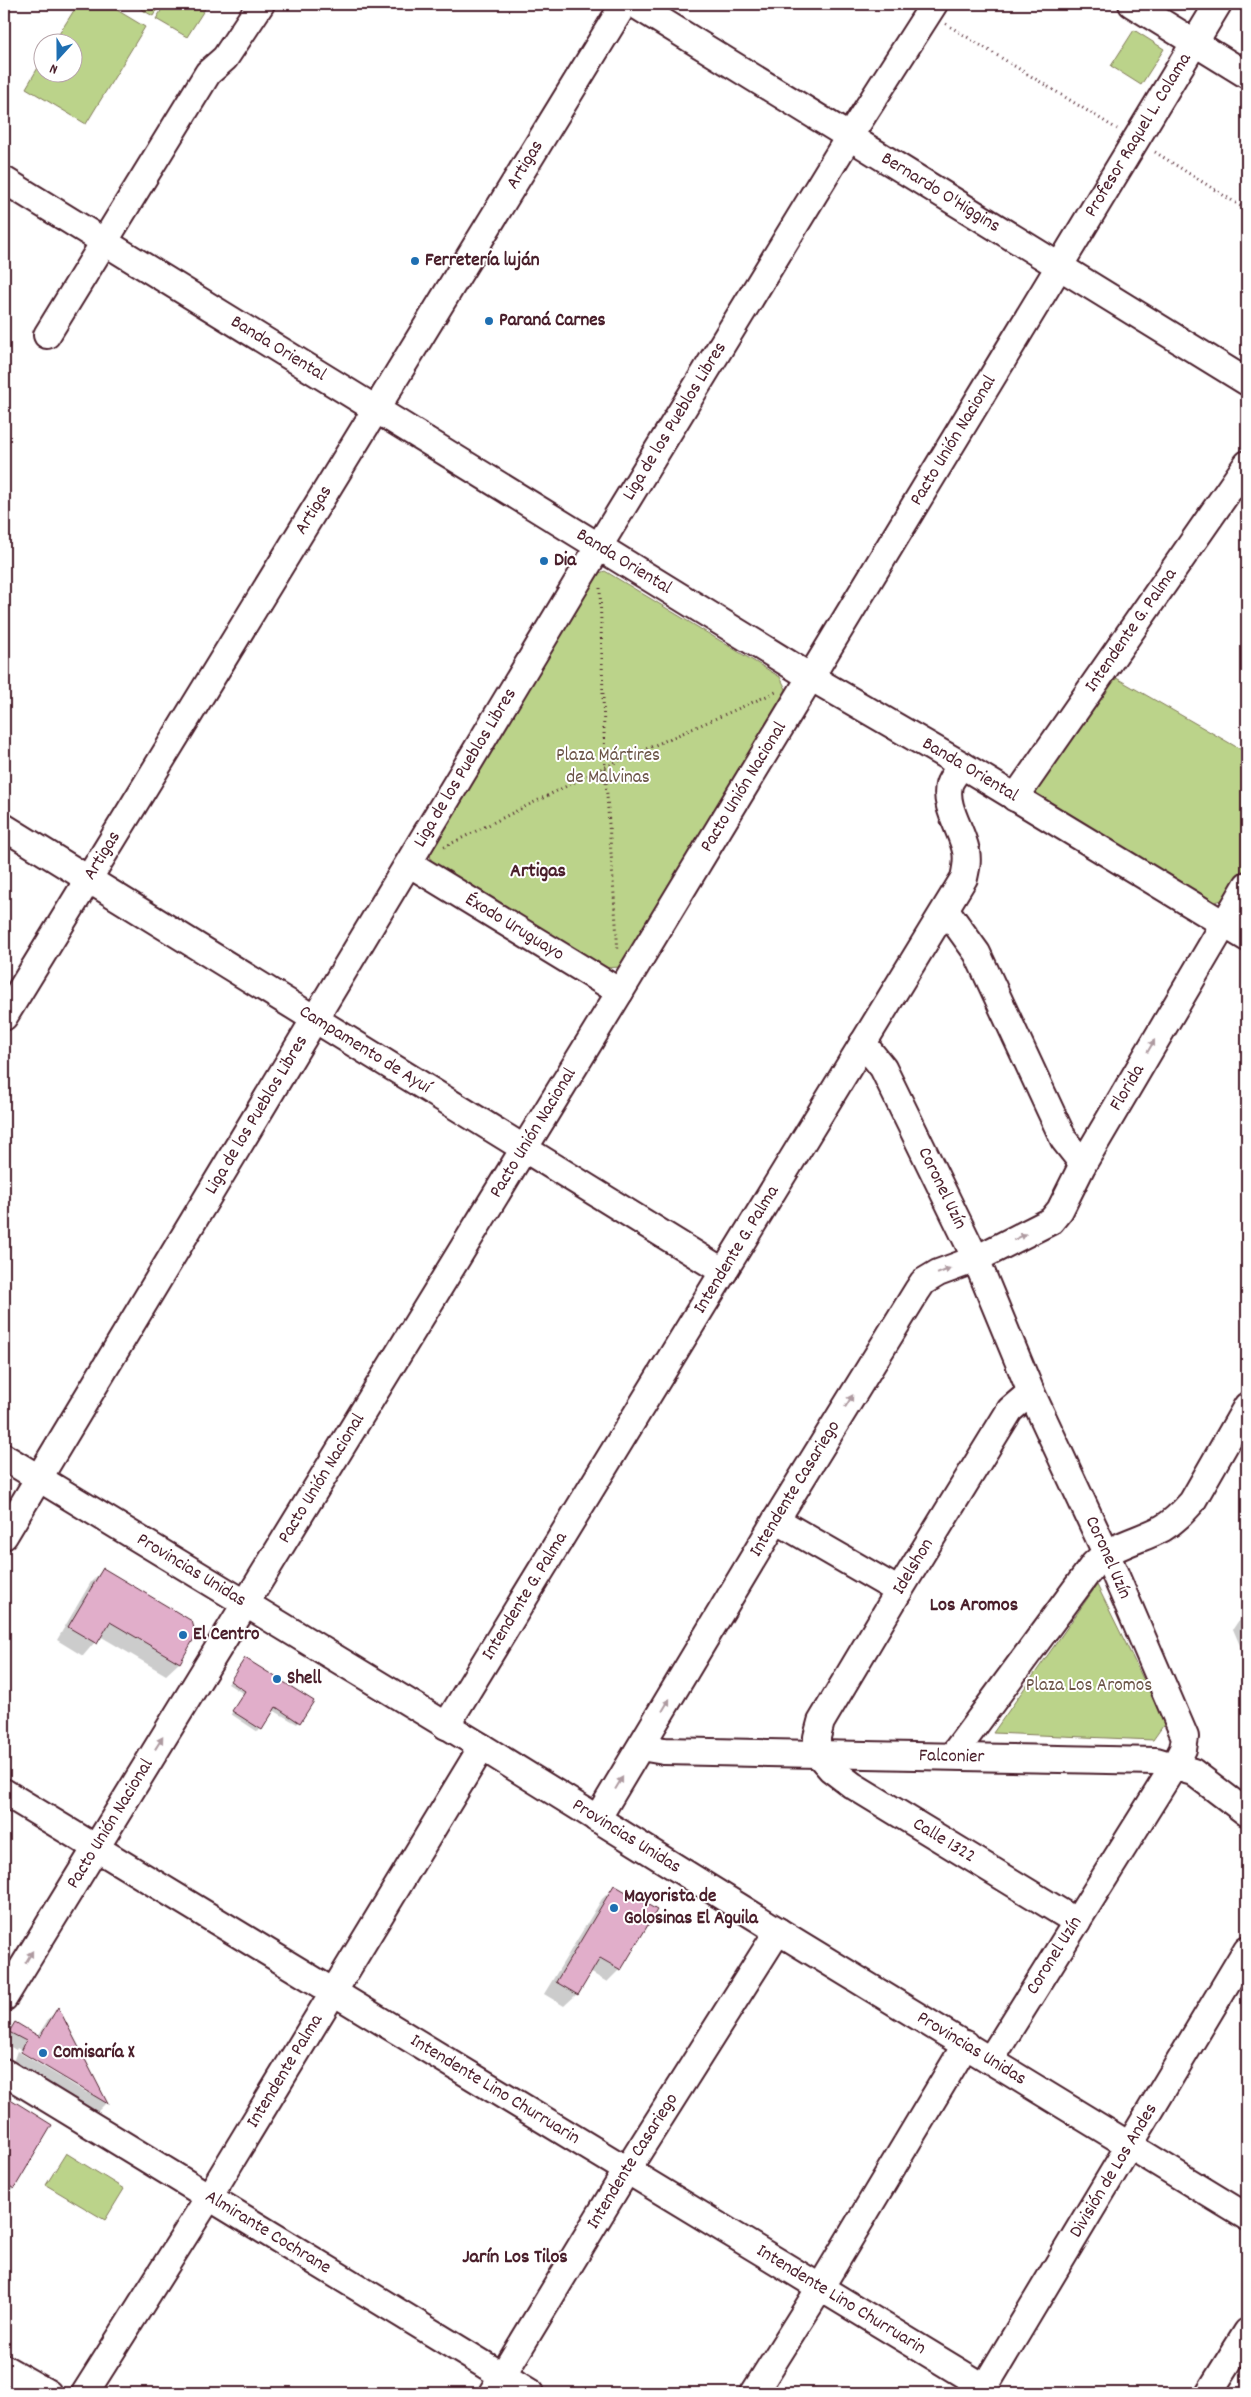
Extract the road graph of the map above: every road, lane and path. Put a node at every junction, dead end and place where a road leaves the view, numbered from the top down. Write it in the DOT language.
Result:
graph roads {
  1 [pos="261,4"];
  2 [pos="624,4"];
  3 [pos="634,4"];
  4 [pos="1132,4"];
  5 [pos="1218,4"];
  6 [pos="930,9"];
  7 [pos="1194,42"];
  8 [pos="1247,75"];
  9 [pos="849,136"];
  10 [pos="1136,140"];
  11 [pos="4,180"];
  12 [pos="1247,210"];
  13 [pos="104,242"];
  14 [pos="1059,265"];
  15 [pos="47,335"];
  16 [pos="1247,382"];
  17 [pos="376,408"];
  18 [pos="1247,464"];
  19 [pos="599,546"];
  20 [pos="600,584"];
  21 [pos="812,678"];
  22 [pos="962,765"];
  23 [pos="605,767"];
  24 [pos="1015,798"];
  25 [pos="4,828"];
  26 [pos="410,864"];
  27 [pos="88,878"];
  28 [pos="1247,884"];
  29 [pos="946,910"];
  30 [pos="1223,924"];
  31 [pos="1247,938"];
  32 [pos="618,953"];
  33 [pos="620,992"];
  34 [pos="4,1017"];
  35 [pos="316,1018"];
  36 [pos="863,1043"];
  37 [pos="524,1150"];
  38 [pos="1083,1164"];
  39 [pos="976,1258"];
  40 [pos="724,1272"];
  41 [pos="1031,1392"];
  42 [pos="1247,1406"];
  43 [pos="4,1457"];
  44 [pos="39,1479"];
  45 [pos="776,1520"];
  46 [pos="4,1536"];
  47 [pos="1106,1552"];
  48 [pos="899,1591"];
  49 [pos="245,1603"];
  50 [pos="446,1726"];
  51 [pos="482,1747"];
  52 [pos="641,1747"];
  53 [pos="817,1753"];
  54 [pos="953,1755"];
  55 [pos="1174,1766"];
  56 [pos="4,1792"];
  57 [pos="1247,1813"];
  58 [pos="597,1819"];
  59 [pos="95,1848"];
  60 [pos="1077,1922"];
  61 [pos="778,1931"];
  62 [pos="1247,1949"];
  63 [pos="333,1993"];
  64 [pos="4,1998"];
  65 [pos="966,2044"];
  66 [pos="991,2059"];
  67 [pos="4,2072"];
  68 [pos="1130,2144"];
  69 [pos="627,2170"];
  70 [pos="209,2197"];
  71 [pos="1247,2217"];
  72 [pos="820,2288"];
  73 [pos="1247,2332"];
  74 [pos="4,2368"];
  75 [pos="497,2385"];
  76 [pos="982,2390"];
  77 [pos="48,2393"];
  78 [pos="85,2393"];
  79 [pos="530,2393"];
  80 [pos="754,2393"];
  81 [pos="1209,2393"];
  1 -- 13 [label="street"];
  2 -- 17 [label="street, Artigas"];
  3 -- 9 [label="street, Bernardo O'Higgins"];
  4 -- 7 [label="street"];
  5 -- 7 [label="street, Profesor Raquel L. Colama"];
  6 -- 9 [label="street, Liga de los Pueblos Libres"];
  6 -- 10 [label="path"];
  7 -- 8 [label="street"];
  7 -- 10 [label="street, Profesor Raquel L. Colama"];
  9 -- 14 [label="street, Bernardo O'Higgins"];
  9 -- 19 [label="street, Liga de los Pueblos Libres"];
  10 -- 12 [label="path"];
  10 -- 14 [label="street, Profesor Raquel L. Colama"];
  11 -- 13 [label="street, Banda Oriental"];
  13 -- 15 [label="street"];
  13 -- 17 [label="street, Banda Oriental"];
  14 -- 16 [label="street, Bernardo O'Higgins"];
  14 -- 21 [label="street, Pacto Unión Nacional"];
  17 -- 19 [label="street, Banda Oriental"];
  17 -- 27 [label="street, Artigas"];
  18 -- 24 [label="street, Intendente G. Palma"];
  19 -- 21 [label="street, Banda Oriental"];
  19 -- 26 [label="street, Liga de los Pueblos Libres"];
  20 -- 23 [label="path"];
  21 -- 22 [label="street, Banda Oriental"];
  21 -- 23 [label="path"];
  21 -- 33 [label="street, Pacto Unión Nacional"];
  22 -- 24 [label="street, Banda Oriental"];
  22 -- 29 [label="street, Intendente G. Palma"];
  23 -- 26 [label="path"];
  23 -- 32 [label="path"];
  24 -- 30 [label="street, Banda Oriental"];
  25 -- 27 [label="street, Campamento de Ayuí"];
  26 -- 33 [label="street, Éxodo Uruguayo"];
  26 -- 35 [label="street, Liga de los Pueblos Libres"];
  27 -- 34 [label="street, Artigas"];
  27 -- 35 [label="street, Campamento de Ayuí"];
  28 -- 30 [label="street, Florida"];
  29 -- 36 [label="street, Intendente G. Palma"];
  29 -- 38 [label="street"];
  30 -- 31 [label="street, Banda Oriental"];
  38 -- 30 [label="street, Florida, one-way"];
  33 -- 37 [label="street, Pacto Unión Nacional"];
  35 -- 37 [label="street, Campamento de Ayuí"];
  35 -- 44 [label="street, Liga de los Pueblos Libres"];
  36 -- 39 [label="street, Coronel Uzín"];
  36 -- 40 [label="street, Intendente G. Palma"];
  37 -- 40 [label="street, Campamento de Ayuí"];
  37 -- 49 [label="street, Pacto Unión Nacional"];
  39 -- 38 [label="street, Florida, one-way"];
  39 -- 41 [label="street, Coronel Uzín"];
  45 -- 39 [label="street, Intendente Casariego, one-way"];
  40 -- 50 [label="street, Intendente G. Palma"];
  41 -- 47 [label="street, Coronel Uzín"];
  41 -- 48 [label="street, Idelshon"];
  42 -- 47 [label="street"];
  43 -- 44 [label="street, Provincias Unidas"];
  44 -- 46 [label="street, Liga de los Pueblos Libres"];
  44 -- 49 [label="street, Provincias Unidas"];
  45 -- 48 [label="street"];
  52 -- 45 [label="street, Intendente Casariego, one-way"];
  47 -- 54 [label="street"];
  47 -- 55 [label="street, Coronel Uzín"];
  48 -- 53 [label="street, Idelshon"];
  49 -- 50 [label="street, Provincias Unidas"];
  59 -- 49 [label="street, Pacto Unión Nacional, one-way"];
  50 -- 51 [label="street, Provincias Unidas"];
  51 -- 58 [label="street, Provincias Unidas"];
  51 -- 63 [label="street, Intendente Palma"];
  52 -- 53 [label="street, Falconier"];
  58 -- 52 [label="street, one-way"];
  53 -- 54 [label="street, Falconier"];
  53 -- 60 [label="street, Calle 1322"];
  54 -- 55 [label="street, Falconier"];
  55 -- 57 [label="street, Falconier"];
  55 -- 60 [label="street, Coronel Uzín"];
  56 -- 59 [label="street, Intendente Lino Churruarin"];
  58 -- 61 [label="street, Provincias Unidas"];
  59 -- 63 [label="street, Intendente Lino Churruarin"];
  64 -- 59 [label="street, Pacto Unión Nacional, one-way"];
  60 -- 66 [label="street, Coronel Uzín"];
  61 -- 65 [label="street, Provincias Unidas"];
  61 -- 69 [label="street, Intendente Casariego"];
  62 -- 68 [label="street, División de Los Andes"];
  63 -- 69 [label="street, Intendente Lino Churruarin"];
  63 -- 70 [label="street, Intendente Palma"];
  65 -- 66 [label="street, Provincias Unidas"];
  65 -- 72 [label="street"];
  66 -- 68 [label="street, Provincias Unidas"];
  67 -- 70 [label="street, Almirante Cochrane"];
  68 -- 71 [label="street, Provincias Unidas"];
  68 -- 76 [label="street, División de Los Andes"];
  69 -- 72 [label="street, Intendente Lino Churruarin"];
  69 -- 75 [label="street, Intendente Casariego"];
  70 -- 75 [label="street, Almirante Cochrane"];
  70 -- 78 [label="street, Intendente Palma"];
  72 -- 76 [label="street, Intendente Lino Churruarin"];
  72 -- 80 [label="street"];
  73 -- 81 [label="street"];
  74 -- 77 [label="street"];
  75 -- 79 [label="street, Almirante Cochrane"];
}
